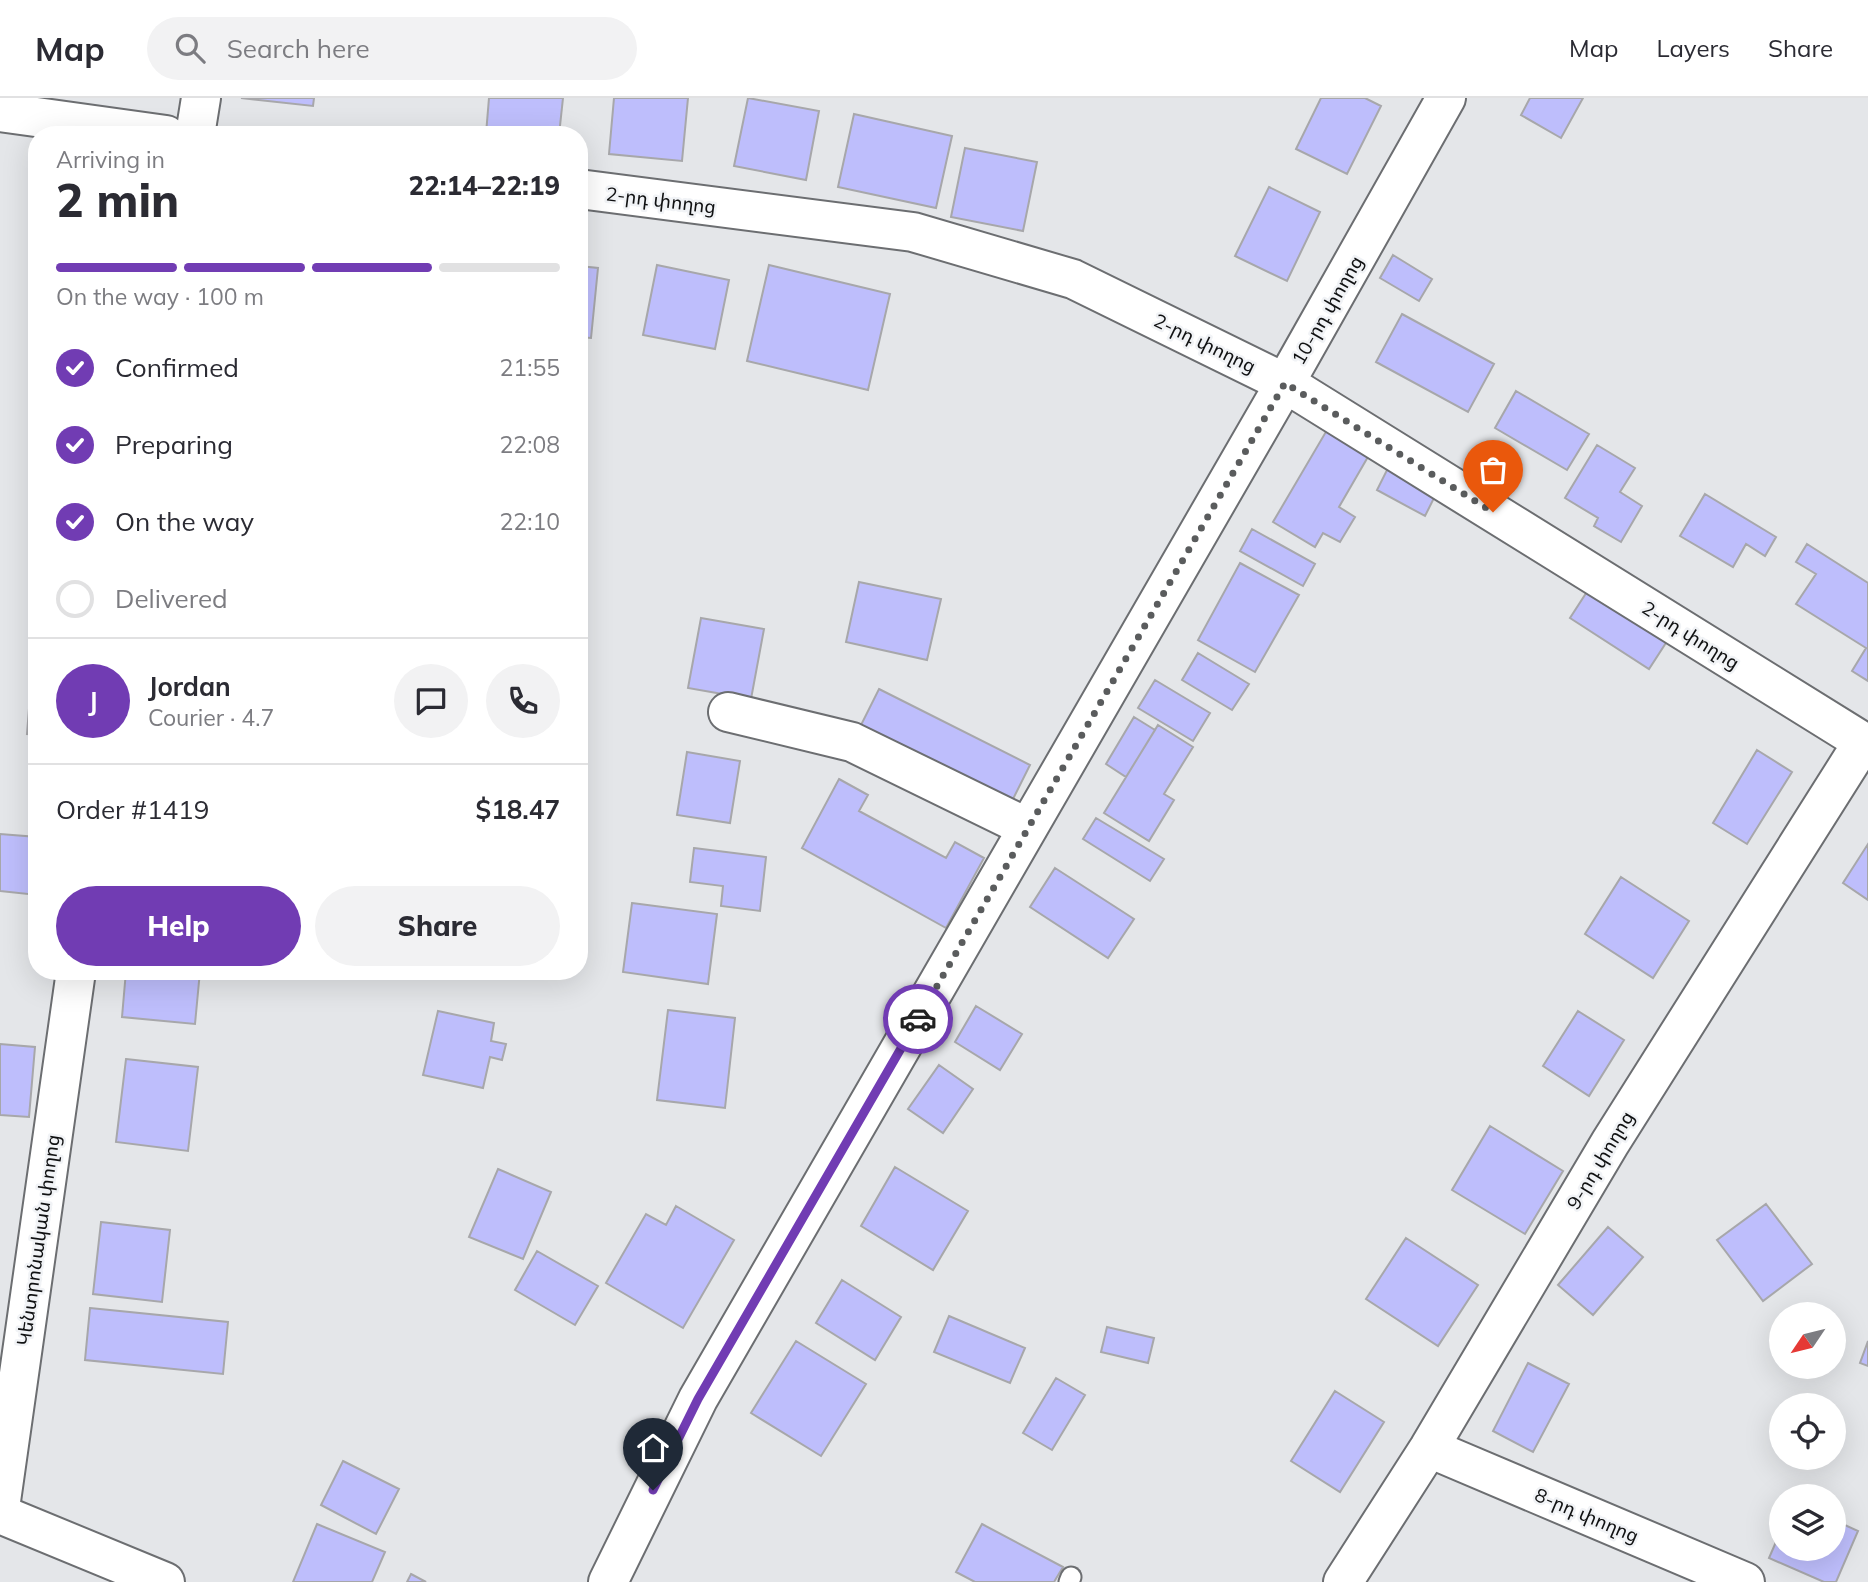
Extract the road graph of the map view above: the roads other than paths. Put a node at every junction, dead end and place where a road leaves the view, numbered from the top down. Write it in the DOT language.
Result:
graph roads {
  1 [pos="201,98"];
  2 [pos="1446,98"];
  3 [pos="0,112"];
  4 [pos="101,126"];
  5 [pos="196,126"];
  6 [pos="588,190"];
  7 [pos="1285,383"];
  8 [pos="728,712"];
  9 [pos="1866,744"];
  10 [pos="1028,828"];
  11 [pos="75,980"];
  12 [pos="1429,1448"];
  13 [pos="0,1508"];
  14 [pos="0,1514"];
  15 [pos="165,1582"];
  16 [pos="608,1582"];
  17 [pos="1343,1582"];
  18 [pos="1745,1582"];
  1 -- 5 [label="street"];
  2 -- 7 [label="street, 10-րդ փողոց"];
  3 -- 4 [label="street"];
  6 -- 7 [label="street, 2-րդ փողոց"];
  7 -- 9 [label="street, 2-րդ փողոց"];
  7 -- 10 [label="street, 10-րդ փողոց"];
  8 -- 10 [label="street"];
  9 -- 12 [label="street, 9-րդ փողոց"];
  10 -- 16 [label="street, 10-րդ փողոց"];
  11 -- 13 [label="street, Կենտրոնական փողոց"];
  12 -- 17 [label="street, 9-րդ փողոց"];
  12 -- 18 [label="street, 8-րդ փողոց"];
  14 -- 15 [label="street"];
}
